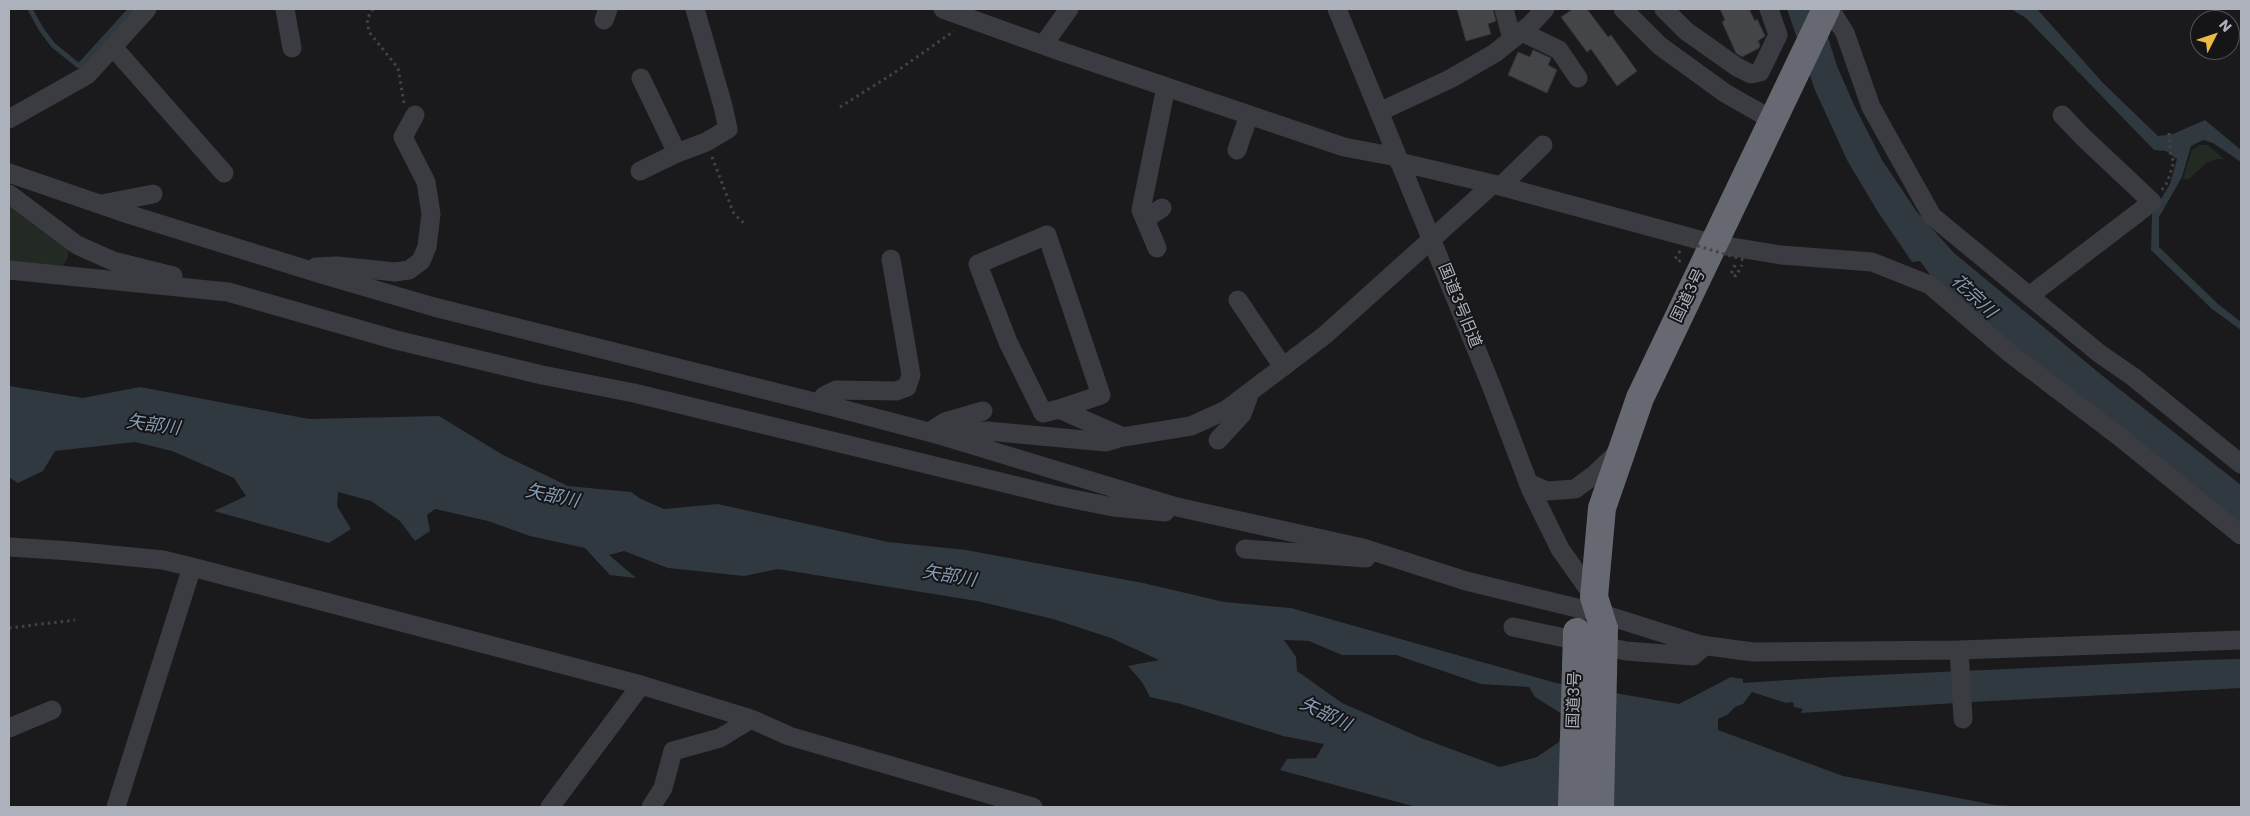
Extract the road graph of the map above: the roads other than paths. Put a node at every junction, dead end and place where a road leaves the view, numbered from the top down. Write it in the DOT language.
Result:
graph roads {
  1 [pos="147,9"];
  2 [pos="285,9"];
  3 [pos="695,9"];
  4 [pos="942,9"];
  5 [pos="1069,9"];
  6 [pos="1337,9"];
  7 [pos="1504,9"];
  8 [pos="1545,9"];
  9 [pos="1623,9"];
  10 [pos="1664,9"];
  11 [pos="1769,9"];
  12 [pos="1827,9"];
  13 [pos="1517,36"];
  14 [pos="1044,46"];
  15 [pos="113,47"];
  16 [pos="292,48"];
  17 [pos="641,78"];
  18 [pos="1578,78"];
  19 [pos="1166,87"];
  20 [pos="1379,112"];
  21 [pos="1249,115"];
  22 [pos="9,119"];
  23 [pos="2073,120"];
  24 [pos="1774,121"];
  25 [pos="411,122"];
  26 [pos="1543,145"];
  27 [pos="1237,150"];
  28 [pos="677,154"];
  29 [pos="1398,160"];
  30 [pos="640,171"];
  31 [pos="224,172"];
  32 [pos="9,174"];
  33 [pos="1497,185"];
  34 [pos="9,194"];
  35 [pos="153,194"];
  36 [pos="100,204"];
  37 [pos="1162,208"];
  38 [pos="1145,219"];
  39 [pos="1431,238"];
  40 [pos="1714,244"];
  41 [pos="1157,248"];
  42 [pos="891,259"];
  43 [pos="300,268"];
  44 [pos="9,270"];
  45 [pos="228,292"];
  46 [pos="2029,296"];
  47 [pos="1238,300"];
  48 [pos="1282,367"];
  49 [pos="1250,392"];
  50 [pos="818,402"];
  51 [pos="1059,410"];
  52 [pos="983,411"];
  53 [pos="933,433"];
  54 [pos="1123,437"];
  55 [pos="1218,440"];
  56 [pos="1623,446"];
  57 [pos="2241,464"];
  58 [pos="1528,483"];
  59 [pos="1177,507"];
  60 [pos="2241,535"];
  61 [pos="9,547"];
  62 [pos="1245,549"];
  63 [pos="1406,563"];
  64 [pos="192,567"];
  65 [pos="1592,616"];
  66 [pos="1513,627"];
  67 [pos="2241,640"];
  68 [pos="1705,646"];
  69 [pos="1959,650"];
  70 [pos="641,685"];
  71 [pos="52,710"];
  72 [pos="751,719"];
  73 [pos="1964,719"];
  74 [pos="9,728"];
  75 [pos="116,807"];
  76 [pos="550,807"];
  77 [pos="651,807"];
  78 [pos="1033,807"];
  79 [pos="1572,807"];
  80 [pos="1600,807"];
  1 -- 15 [label="street"];
  2 -- 16 [label="street"];
  3 -- 28 [label="street"];
  4 -- 14 [label="street"];
  5 -- 14 [label="street"];
  6 -- 20 [label="street, 国道3号旧道"];
  7 -- 13 [label="street"];
  8 -- 13 [label="street"];
  9 -- 24 [label="street"];
  10 -- 11 [label="street"];
  12 -- 24 [label="highway, 国道3号"];
  12 -- 46 [label="street"];
  13 -- 18 [label="street"];
  13 -- 20 [label="street"];
  14 -- 19 [label="street"];
  15 -- 22 [label="street"];
  15 -- 31 [label="street"];
  17 -- 28 [label="street"];
  19 -- 21 [label="street"];
  19 -- 38 [label="street"];
  20 -- 29 [label="street, 国道3号旧道"];
  21 -- 27 [label="street"];
  21 -- 29 [label="street"];
  23 -- 46 [label="street"];
  24 -- 40 [label="highway, 国道3号"];
  25 -- 43 [label="street"];
  26 -- 33 [label="street"];
  28 -- 30 [label="street"];
  29 -- 33 [label="street"];
  29 -- 39 [label="street, 国道3号旧道"];
  32 -- 36 [label="street"];
  33 -- 39 [label="street"];
  33 -- 40 [label="street"];
  34 -- 45 [label="street"];
  35 -- 36 [label="street"];
  36 -- 43 [label="street"];
  37 -- 38 [label="street"];
  38 -- 41 [label="street"];
  39 -- 48 [label="street"];
  39 -- 58 [label="street, 国道3号旧道"];
  40 -- 56 [label="highway, 国道3号"];
  40 -- 60 [label="street"];
  42 -- 50 [label="street"];
  43 -- 50 [label="street"];
  44 -- 45 [label="street"];
  45 -- 59 [label="street"];
  46 -- 57 [label="street"];
  47 -- 48 [label="street"];
  48 -- 49 [label="street"];
  49 -- 54 [label="street"];
  49 -- 55 [label="street"];
  50 -- 53 [label="street"];
  51 -- 51 [label="street"];
  51 -- 54 [label="street"];
  52 -- 53 [label="street"];
  53 -- 54 [label="street"];
  53 -- 59 [label="street"];
  56 -- 58 [label="street"];
  56 -- 65 [label="highway, 国道3号"];
  58 -- 65 [label="street, 国道3号旧道"];
  59 -- 63 [label="street"];
  61 -- 64 [label="street"];
  62 -- 63 [label="street"];
  63 -- 65 [label="street"];
  64 -- 70 [label="street"];
  64 -- 75 [label="street"];
  65 -- 68 [label="street"];
  65 -- 79 [label="highway, 国道3号, bridge"];
  65 -- 80 [label="highway, 国道3号, bridge"];
  66 -- 68 [label="street"];
  67 -- 69 [label="street"];
  68 -- 69 [label="street"];
  69 -- 73 [label="street"];
  70 -- 72 [label="street"];
  70 -- 76 [label="street"];
  71 -- 74 [label="street"];
  72 -- 77 [label="street"];
  72 -- 78 [label="street"];
}
